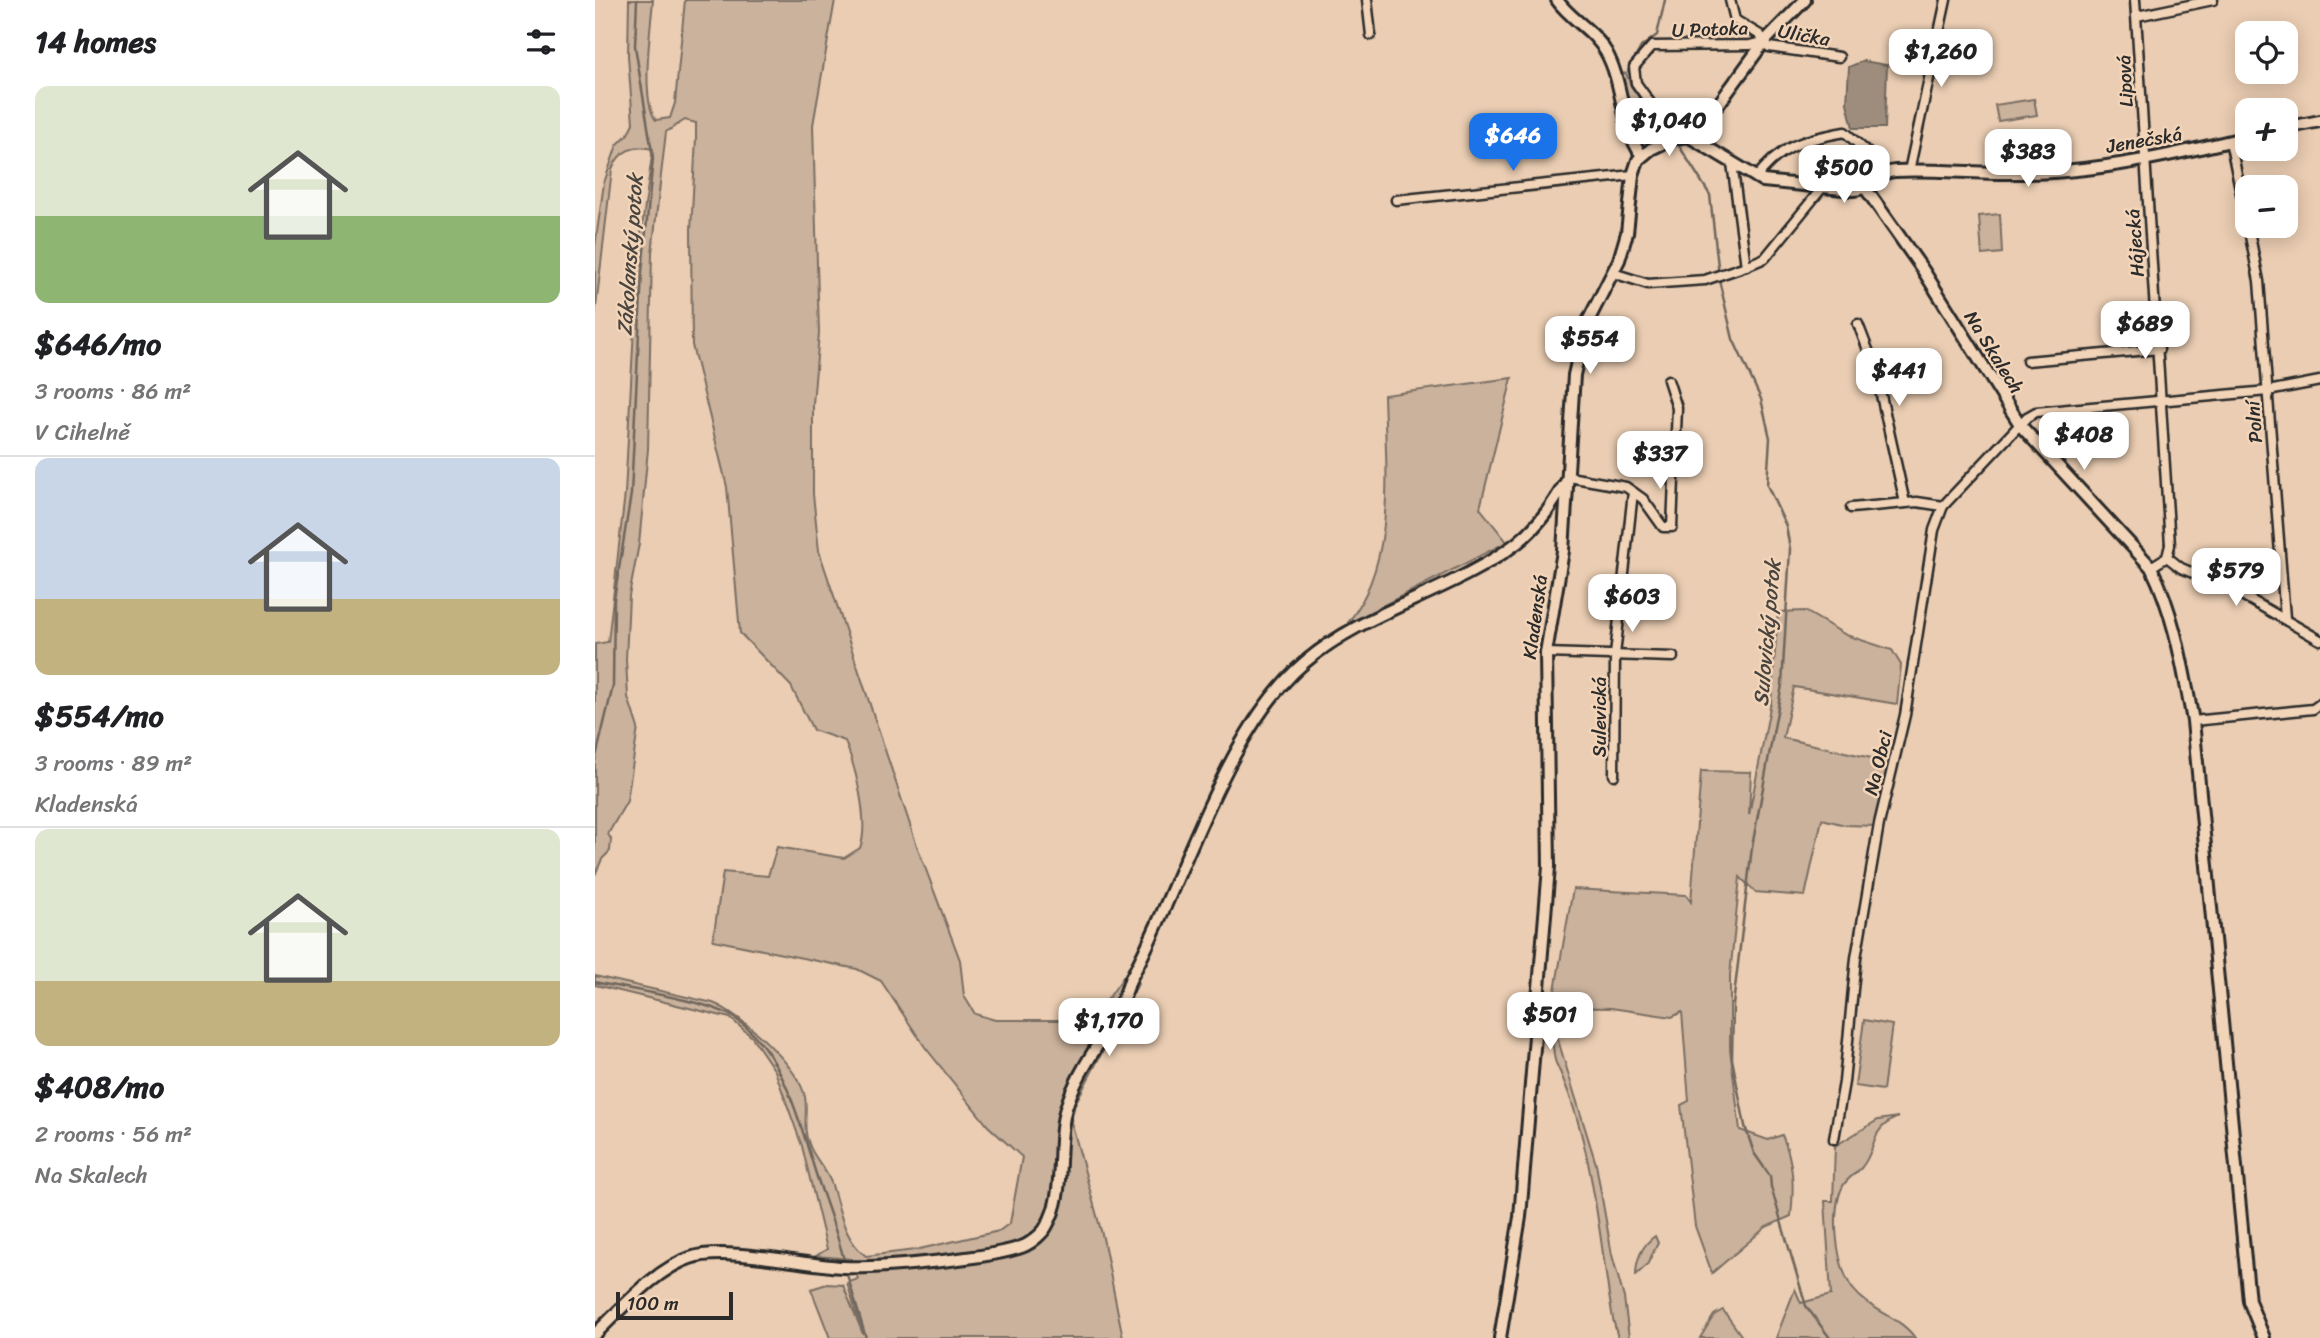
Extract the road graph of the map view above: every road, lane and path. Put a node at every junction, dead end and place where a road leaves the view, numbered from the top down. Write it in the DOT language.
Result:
graph roads {
  1 [pos="1367,0"];
  2 [pos="1730,0"];
  3 [pos="1805,0"];
  4 [pos="1945,0"];
  5 [pos="2135,0"];
  6 [pos="2213,0"];
  7 [pos="1559,3"];
  8 [pos="2137,16"];
  9 [pos="1371,35"];
  10 [pos="1764,42"];
  11 [pos="1839,57"];
  12 [pos="2319,123"];
  13 [pos="2298,126"];
  14 [pos="1688,136"];
  15 [pos="2235,140"];
  16 [pos="2230,141"];
  17 [pos="1642,156"];
  18 [pos="2145,160"];
  19 [pos="1732,163"];
  20 [pos="1909,171"];
  21 [pos="1633,175"];
  22 [pos="2237,175"];
  23 [pos="1756,178"];
  24 [pos="1870,187"];
  25 [pos="1822,188"];
  26 [pos="1396,200"];
  27 [pos="2250,238"];
  28 [pos="1746,266"];
  29 [pos="1613,273"];
  30 [pos="1858,324"];
  31 [pos="2158,349"];
  32 [pos="2027,361"];
  33 [pos="1668,380"];
  34 [pos="2320,381"];
  35 [pos="2268,391"];
  36 [pos="2162,401"];
  37 [pos="2021,426"];
  38 [pos="1569,477"];
  39 [pos="1633,492"];
  40 [pos="1905,503"];
  41 [pos="1943,506"];
  42 [pos="1851,508"];
  43 [pos="2167,557"];
  44 [pos="2151,567"];
  45 [pos="2285,618"];
  46 [pos="2320,640"];
  47 [pos="1546,653"];
  48 [pos="1615,655"];
  49 [pos="1673,657"];
  50 [pos="2320,704"];
  51 [pos="2193,721"];
  52 [pos="1615,775"];
  53 [pos="1834,1139"];
  54 [pos="595,1334"];
  55 [pos="1500,1338"];
  56 [pos="2264,1338"];
  1 -- 9 [label="street"];
  2 -- 10 [label="street"];
  3 -- 10 [label="street"];
  4 -- 20 [label="street"];
  5 -- 8 [label="street, Lipová"];
  6 -- 8 [label="street"];
  7 -- 17 [label="street"];
  8 -- 18 [label="street, Lipová"];
  10 -- 11 [label="street, Ulička"];
  10 -- 14 [label="street"];
  10 -- 14 [label="street, U Potoka"];
  12 -- 13 [label="street"];
  14 -- 17 [label="street"];
  14 -- 19 [label="street, Jenečská"];
  15 -- 16 [label="street, Jenečská"];
  16 -- 18 [label="street, Jenečská"];
  16 -- 22 [label="street, Polní"];
  17 -- 21 [label="street, Kladenská"];
  18 -- 20 [label="street, Jenečská"];
  18 -- 31 [label="street, Hájecká"];
  19 -- 23 [label="street, Jenečská"];
  19 -- 28 [label="street"];
  20 -- 24 [label="street, Jenečská"];
  21 -- 26 [label="street"];
  21 -- 29 [label="street, Kladenská"];
  23 -- 24 [label="street"];
  23 -- 25 [label="street, Jenečská"];
  24 -- 25 [label="street, Jenečská"];
  24 -- 37 [label="street, Na Skalech"];
  25 -- 28 [label="street"];
  27 -- 35 [label="street, Polní"];
  28 -- 29 [label="street"];
  29 -- 38 [label="street, Kladenská"];
  30 -- 40 [label="street"];
  31 -- 32 [label="street"];
  31 -- 36 [label="street, Hájecká"];
  33 -- 39 [label="street"];
  34 -- 35 [label="street, Na Obci"];
  35 -- 36 [label="street, Na Obci"];
  35 -- 45 [label="street, Polní"];
  36 -- 37 [label="street, Na Obci"];
  36 -- 43 [label="street, Hájecká"];
  37 -- 41 [label="street, Na Obci"];
  37 -- 44 [label="street, Na Skalech"];
  38 -- 39 [label="street"];
  38 -- 47 [label="street, Kladenská"];
  38 -- 54 [label="street, Kladenská"];
  39 -- 48 [label="street, Sulevická"];
  40 -- 41 [label="street"];
  40 -- 42 [label="street"];
  41 -- 53 [label="street, Na Obci"];
  43 -- 44 [label="street"];
  43 -- 45 [label="street"];
  44 -- 51 [label="street, Na Skalech"];
  45 -- 46 [label="street"];
  47 -- 48 [label="street"];
  47 -- 55 [label="street, Kladenská"];
  48 -- 49 [label="street"];
  48 -- 52 [label="street, Sulevická"];
  50 -- 51 [label="street"];
  51 -- 56 [label="street, Na Skalech"];
}
